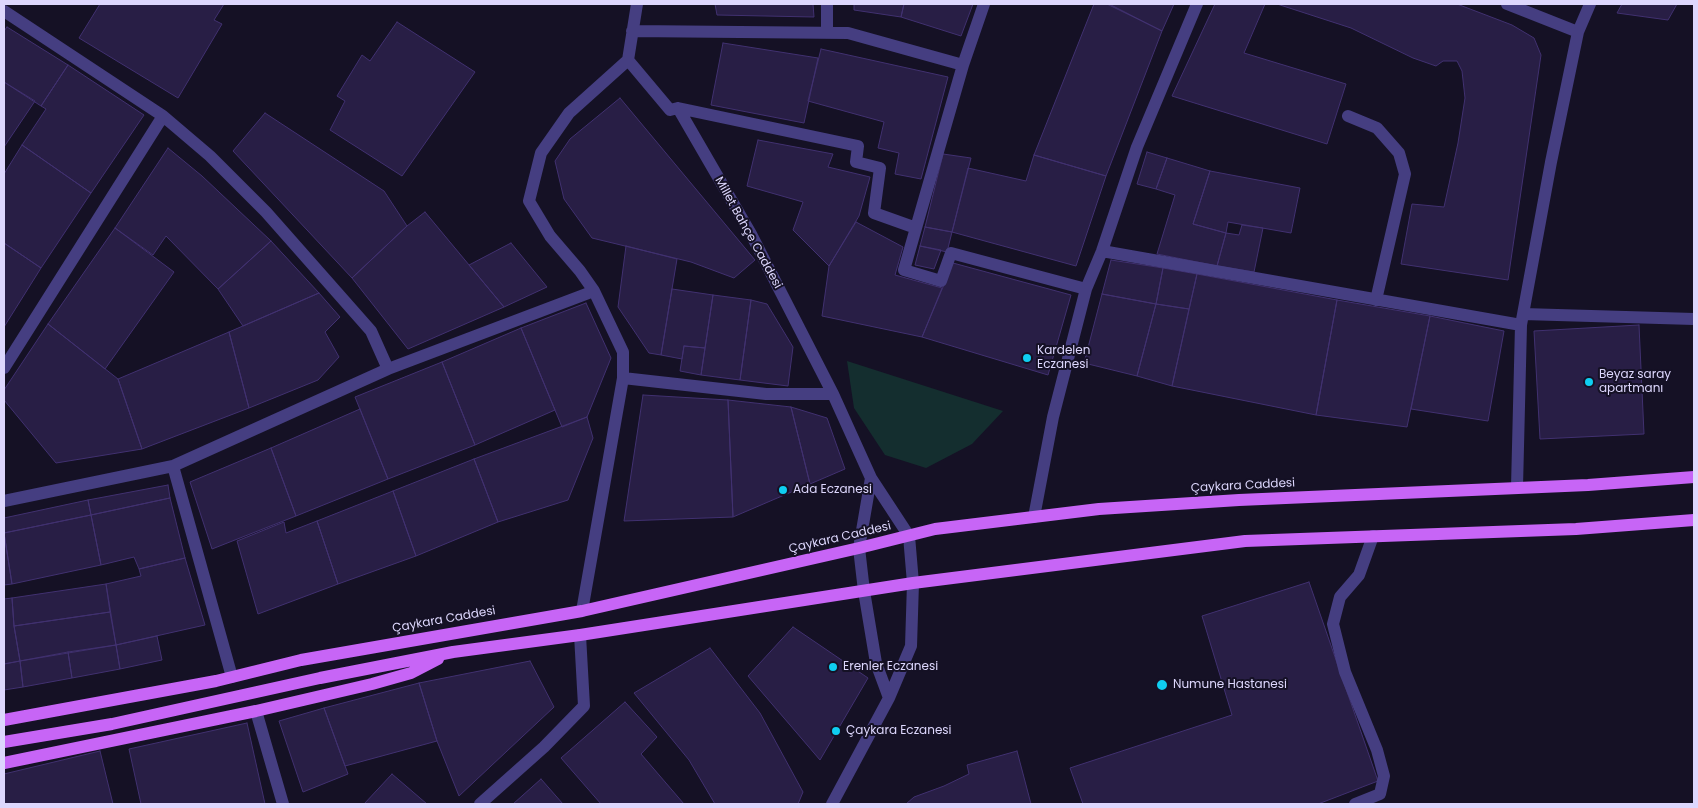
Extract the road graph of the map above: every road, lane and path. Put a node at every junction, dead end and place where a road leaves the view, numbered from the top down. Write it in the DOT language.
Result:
graph roads {
  1 [pos="637,4"];
  2 [pos="827,4"];
  3 [pos="984,4"];
  4 [pos="1197,4"];
  5 [pos="1507,4"];
  6 [pos="1590,4"];
  7 [pos="4,11"];
  8 [pos="632,32"];
  9 [pos="1578,32"];
  10 [pos="827,33"];
  11 [pos="628,60"];
  12 [pos="963,65"];
  13 [pos="678,108"];
  14 [pos="163,116"];
  15 [pos="1348,116"];
  16 [pos="916,228"];
  17 [pos="1102,251"];
  18 [pos="1086,289"];
  19 [pos="594,291"];
  20 [pos="1376,300"];
  21 [pos="1694,319"];
  22 [pos="1522,320"];
  23 [pos="4,368"];
  24 [pos="388,369"];
  25 [pos="623,378"];
  26 [pos="832,394"];
  27 [pos="173,466"];
  28 [pos="1694,477"];
  29 [pos="870,478"];
  30 [pos="1517,487"];
  31 [pos="4,501"];
  32 [pos="1034,517"];
  33 [pos="1694,520"];
  34 [pos="909,536"];
  35 [pos="1374,536"];
  36 [pos="860,548"];
  37 [pos="914,583"];
  38 [pos="864,591"];
  39 [pos="582,611"];
  40 [pos="580,635"];
  41 [pos="453,652"];
  42 [pos="232,677"];
  43 [pos="890,698"];
  44 [pos="256,711"];
  45 [pos="4,720"];
  46 [pos="4,742"];
  47 [pos="4,763"];
  48 [pos="283,804"];
  49 [pos="480,804"];
  50 [pos="832,804"];
  51 [pos="1355,804"];
  1 -- 8 [label="street"];
  2 -- 10 [label="street"];
  3 -- 12 [label="street"];
  4 -- 17 [label="street"];
  5 -- 9 [label="street"];
  6 -- 9 [label="street"];
  7 -- 14 [label="street"];
  8 -- 10 [label="street"];
  8 -- 11 [label="street"];
  9 -- 22 [label="street"];
  10 -- 12 [label="street"];
  11 -- 13 [label="street, Millet Bahçe Caddesi"];
  11 -- 19 [label="street"];
  12 -- 16 [label="street"];
  13 -- 16 [label="street"];
  13 -- 26 [label="street, Millet Bahçe Caddesi"];
  14 -- 23 [label="street"];
  14 -- 24 [label="street"];
  15 -- 20 [label="street"];
  16 -- 18 [label="street"];
  17 -- 18 [label="street"];
  17 -- 20 [label="street"];
  18 -- 32 [label="street"];
  19 -- 24 [label="street"];
  19 -- 25 [label="street"];
  20 -- 22 [label="street"];
  21 -- 22 [label="street"];
  22 -- 30 [label="street"];
  24 -- 27 [label="street"];
  25 -- 26 [label="street"];
  25 -- 39 [label="street"];
  26 -- 29 [label="street, Millet Bahçe Caddesi"];
  27 -- 31 [label="street"];
  27 -- 42 [label="street"];
  28 -- 30 [label="main road, Çaykara Caddesi"];
  29 -- 34 [label="street, Millet Bahçe Caddesi"];
  29 -- 36 [label="street"];
  30 -- 32 [label="main road, Çaykara Caddesi"];
  32 -- 34 [label="main road, Çaykara Caddesi"];
  33 -- 35 [label="main road"];
  34 -- 36 [label="main road, Çaykara Caddesi"];
  34 -- 37 [label="street"];
  35 -- 37 [label="main road"];
  35 -- 51 [label="street"];
  36 -- 38 [label="street"];
  36 -- 39 [label="main road, Çaykara Caddesi"];
  37 -- 38 [label="main road"];
  37 -- 43 [label="street"];
  38 -- 40 [label="main road"];
  38 -- 43 [label="street"];
  39 -- 42 [label="main road, Çaykara Caddesi"];
  40 -- 41 [label="main road"];
  40 -- 49 [label="street"];
  41 -- 44 [label="main road"];
  41 -- 46 [label="main road"];
  42 -- 45 [label="main road, Çaykara Caddesi"];
  43 -- 50 [label="street"];
  44 -- 47 [label="main road"];
  44 -- 48 [label="street"];
}
